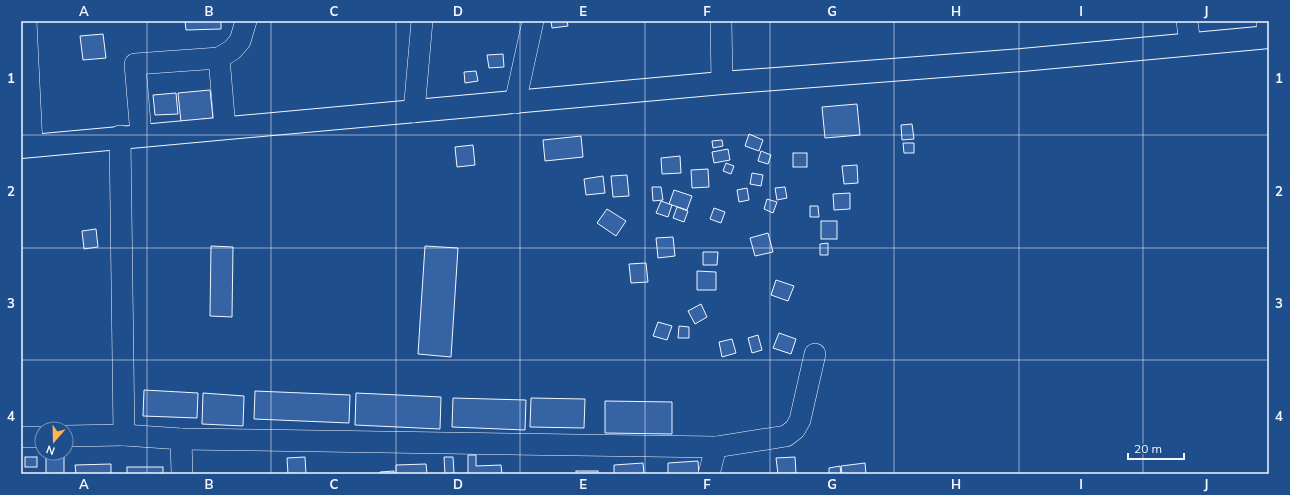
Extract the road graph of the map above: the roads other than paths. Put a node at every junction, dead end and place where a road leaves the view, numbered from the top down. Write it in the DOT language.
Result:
graph roads {
  1 [pos="26,21"];
  2 [pos="246,21"];
  3 [pos="422,21"];
  4 [pos="533,21"];
  5 [pos="721,21"];
  6 [pos="1187,21"];
  7 [pos="1268,32"];
  8 [pos="1190,44"];
  9 [pos="219,58"];
  10 [pos="722,83"];
  11 [pos="515,103"];
  12 [pos="414,112"];
  13 [pos="225,128"];
  14 [pos="131,135"];
  15 [pos="26,146"];
  16 [pos="815,354"];
  17 [pos="124,435"];
  18 [pos="74,436"];
  19 [pos="21,437"];
  20 [pos="34,437"];
  21 [pos="181,439"];
  22 [pos="716,447"];
  23 [pos="182,474"];
  24 [pos="709,474"];
  1 -- 15 [label="street"];
  2 -- 9 [label="street"];
  3 -- 12 [label="street"];
  4 -- 11 [label="street"];
  5 -- 10 [label="street"];
  6 -- 8 [label="street"];
  7 -- 8 [label="highway"];
  8 -- 10 [label="highway"];
  9 -- 13 [label="street"];
  9 -- 14 [label="street"];
  10 -- 11 [label="highway"];
  11 -- 12 [label="highway"];
  12 -- 13 [label="highway"];
  13 -- 14 [label="highway"];
  14 -- 15 [label="highway"];
  14 -- 17 [label="street"];
  16 -- 22 [label="street"];
  17 -- 18 [label="street"];
  17 -- 21 [label="street"];
  19 -- 20 [label="street"];
  21 -- 22 [label="street"];
  21 -- 23 [label="street"];
  22 -- 24 [label="street"];
}
